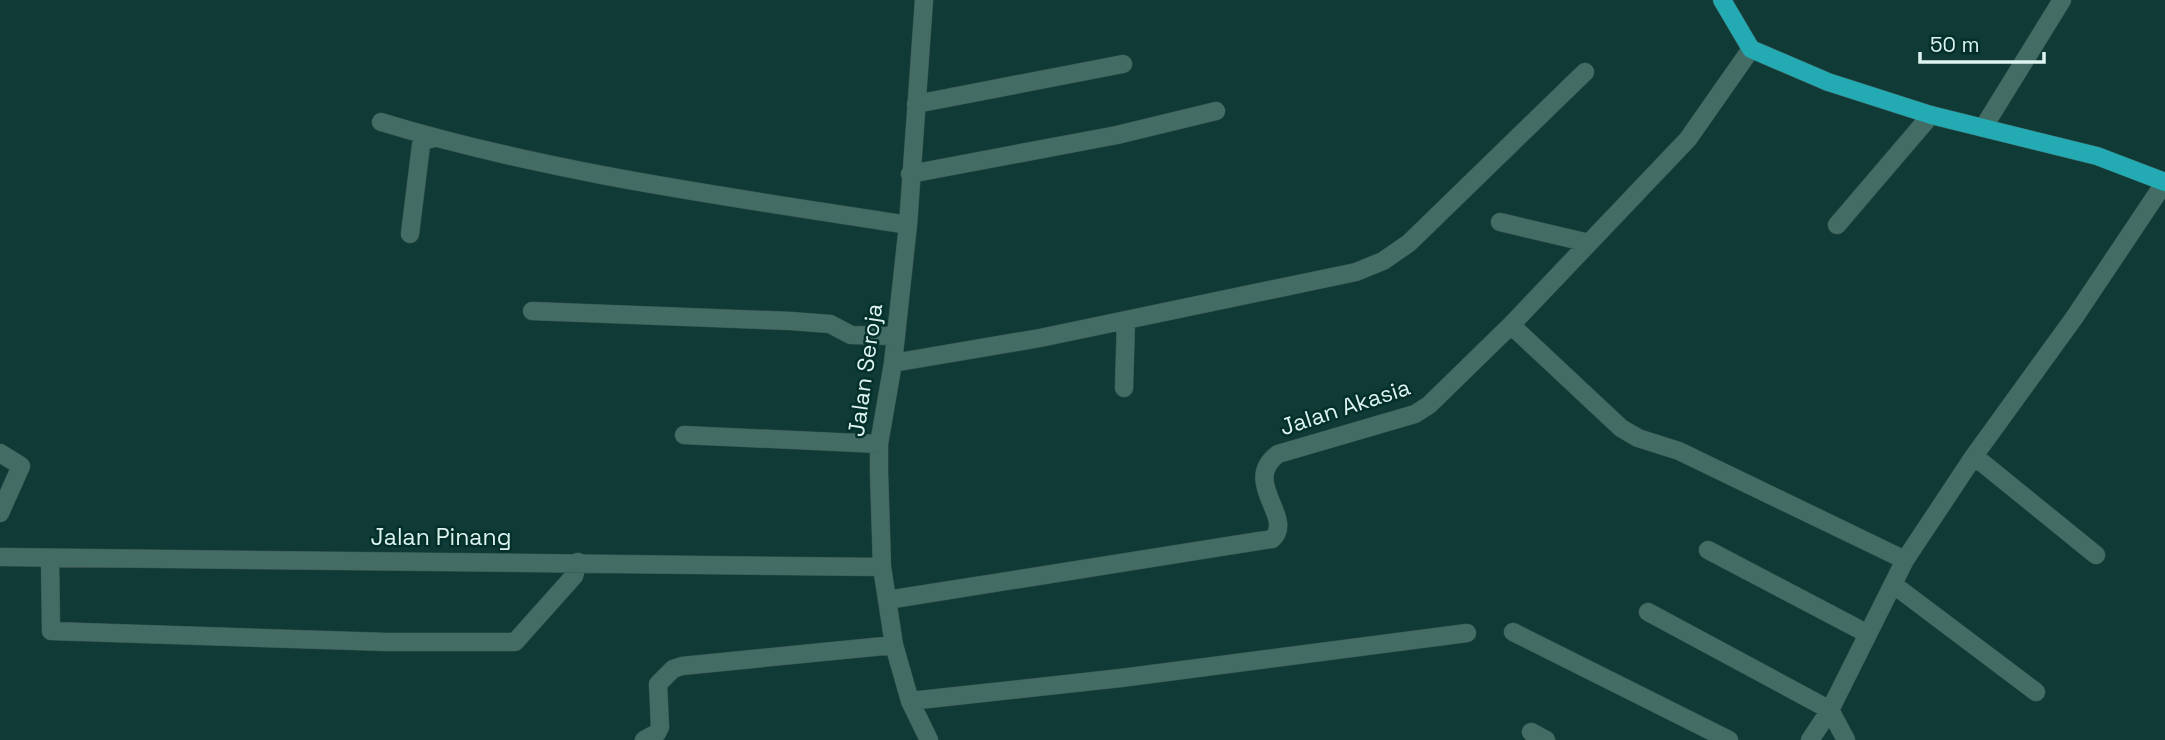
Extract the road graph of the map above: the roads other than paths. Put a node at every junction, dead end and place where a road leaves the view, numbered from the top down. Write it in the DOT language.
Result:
graph roads {
  1 [pos="924,0"];
  2 [pos="1722,0"];
  3 [pos="2062,0"];
  4 [pos="1751,49"];
  5 [pos="1123,64"];
  6 [pos="1585,72"];
  7 [pos="916,104"];
  8 [pos="1216,111"];
  9 [pos="1931,115"];
  10 [pos="381,122"];
  11 [pos="1983,128"];
  12 [pos="434,138"];
  13 [pos="910,174"];
  14 [pos="2165,182"];
  15 [pos="1500,222"];
  16 [pos="908,225"];
  17 [pos="1837,225"];
  18 [pos="410,234"];
  19 [pos="1589,243"];
  20 [pos="532,311"];
  21 [pos="1125,320"];
  22 [pos="1511,325"];
  23 [pos="896,336"];
  24 [pos="892,363"];
  25 [pos="1124,387"];
  26 [pos="684,435"];
  27 [pos="879,444"];
  28 [pos="0,453"];
  29 [pos="1974,456"];
  30 [pos="0,513"];
  31 [pos="1707,551"];
  32 [pos="2096,555"];
  33 [pos="0,557"];
  34 [pos="50,559"];
  35 [pos="1905,560"];
  36 [pos="578,562"];
  37 [pos="883,567"];
  38 [pos="1894,585"];
  39 [pos="887,600"];
  40 [pos="1648,612"];
  41 [pos="1513,632"];
  42 [pos="1467,633"];
  43 [pos="1868,634"];
  44 [pos="894,645"];
  45 [pos="2036,692"];
  46 [pos="910,701"];
  47 [pos="1830,710"];
  48 [pos="645,740"];
  49 [pos="929,740"];
  50 [pos="1729,740"];
  51 [pos="1810,740"];
  52 [pos="1846,740"];
  1 -- 7 [label="street, Jalan Seroja"];
  2 -- 4 [label="main road"];
  3 -- 11 [label="street"];
  4 -- 9 [label="main road"];
  4 -- 19 [label="street, Jalan Akasia"];
  5 -- 7 [label="street"];
  6 -- 21 [label="street"];
  7 -- 13 [label="street, Jalan Seroja"];
  8 -- 13 [label="street"];
  9 -- 11 [label="main road"];
  9 -- 17 [label="street"];
  10 -- 12 [label="street"];
  11 -- 14 [label="main road"];
  12 -- 16 [label="street"];
  12 -- 18 [label="street"];
  13 -- 16 [label="street, Jalan Seroja"];
  14 -- 29 [label="street"];
  15 -- 19 [label="street"];
  16 -- 23 [label="street, Jalan Seroja"];
  19 -- 22 [label="street, Jalan Akasia"];
  20 -- 23 [label="street"];
  21 -- 24 [label="street"];
  21 -- 25 [label="street"];
  22 -- 35 [label="street"];
  22 -- 39 [label="street, Jalan Akasia"];
  23 -- 24 [label="street, Jalan Seroja"];
  24 -- 27 [label="street, Jalan Seroja"];
  26 -- 27 [label="street"];
  27 -- 37 [label="street, Jalan Seroja"];
  28 -- 30 [label="street"];
  29 -- 32 [label="street"];
  29 -- 35 [label="street"];
  31 -- 43 [label="street"];
  33 -- 34 [label="street, Jalan Pinang"];
  34 -- 36 [label="street, Jalan Pinang"];
  34 -- 36 [label="street"];
  35 -- 38 [label="street"];
  36 -- 37 [label="street, Jalan Pinang"];
  37 -- 39 [label="street, Jalan Seroja"];
  38 -- 43 [label="street"];
  38 -- 45 [label="street"];
  39 -- 44 [label="street, Jalan Seroja"];
  40 -- 47 [label="street"];
  41 -- 50 [label="street"];
  42 -- 46 [label="street"];
  43 -- 47 [label="street"];
  44 -- 46 [label="street, Jalan Seroja"];
  44 -- 48 [label="street"];
  46 -- 49 [label="street, Jalan Seroja"];
  47 -- 51 [label="street"];
  47 -- 52 [label="street"];
}
